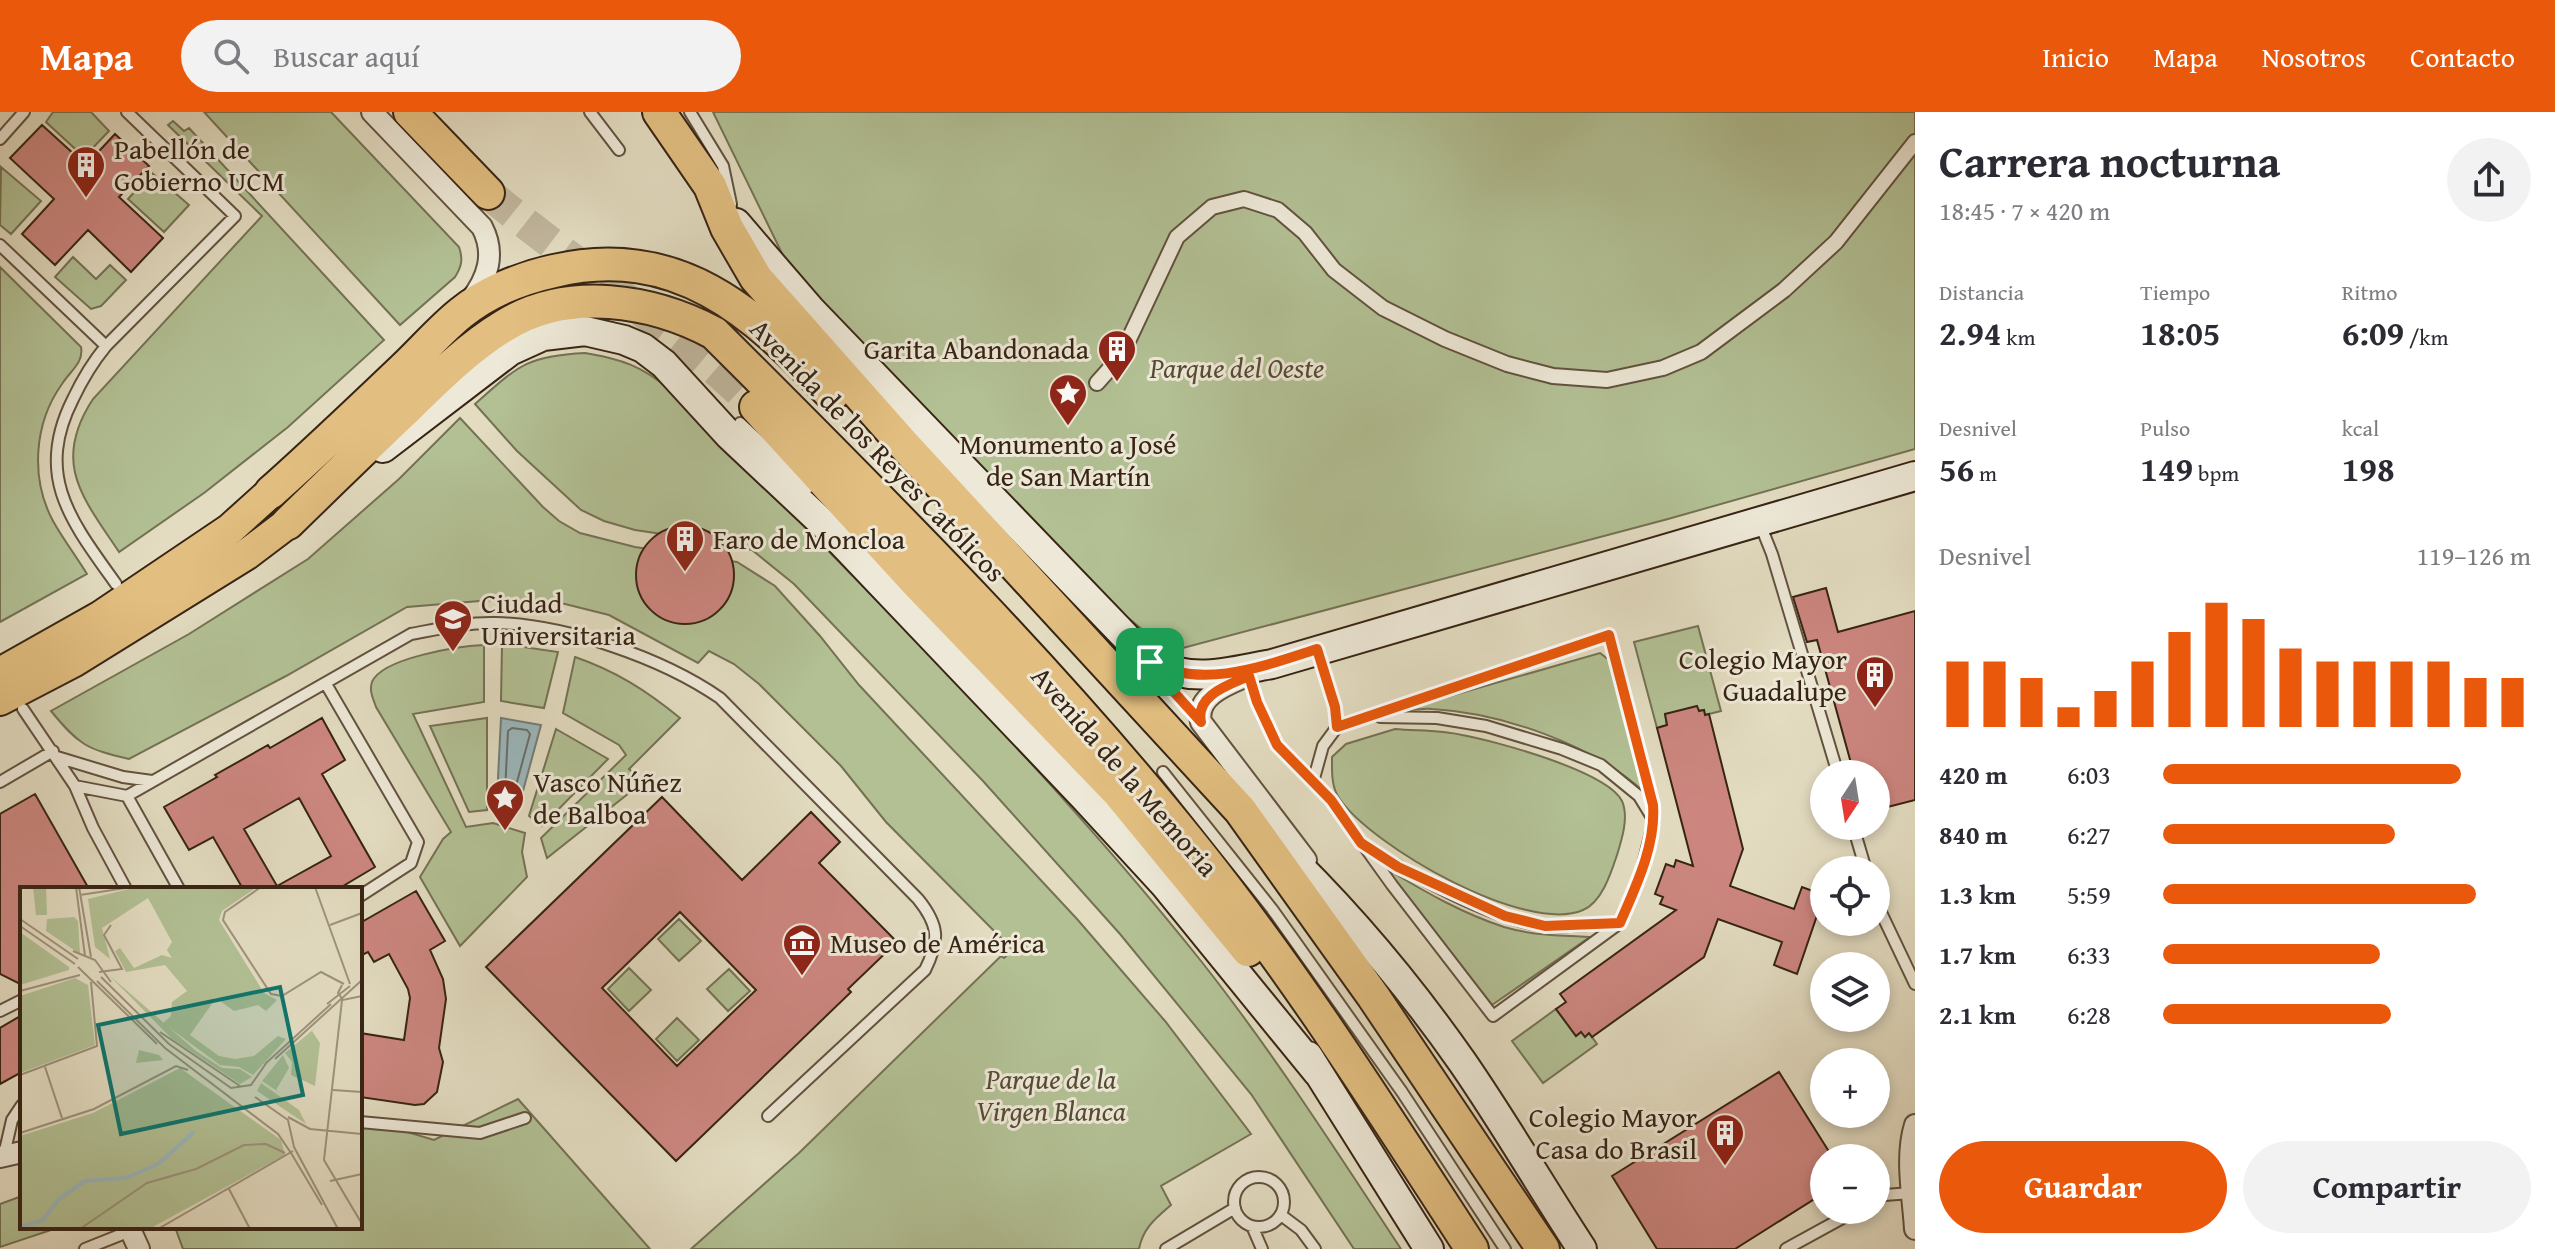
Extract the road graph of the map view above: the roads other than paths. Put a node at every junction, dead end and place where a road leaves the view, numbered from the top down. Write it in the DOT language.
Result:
graph roads {
  1 [pos="24,112"];
  2 [pos="127,112"];
  3 [pos="372,112"];
  4 [pos="410,112"];
  5 [pos="590,112"];
  6 [pos="659,112"];
  7 [pos="690,112"];
  8 [pos="0,139"];
  9 [pos="1915,142"];
  10 [pos="619,150"];
  11 [pos="488,193"];
  12 [pos="737,236"];
  13 [pos="0,245"];
  14 [pos="462,312"];
  15 [pos="106,346"];
  16 [pos="1097,383"];
  17 [pos="748,415"];
  18 [pos="1915,476"];
  19 [pos="859,479"];
  20 [pos="813,490"];
  21 [pos="271,492"];
  22 [pos="835,510"];
  23 [pos="1759,521"];
  24 [pos="288,523"];
  25 [pos="889,566"];
  26 [pos="116,584"];
  27 [pos="918,584"];
  28 [pos="0,649"];
  29 [pos="1317,649"];
  30 [pos="1150,662"];
  31 [pos="1260,670"];
  32 [pos="0,673"];
  33 [pos="326,684"];
  34 [pos="1139,702"];
  35 [pos="1016,703"];
  36 [pos="8,711"];
  37 [pos="1370,717"];
  38 [pos="1201,722"];
  39 [pos="1337,727"];
  40 [pos="55,754"];
  41 [pos="1834,760"];
  42 [pos="1077,772"];
  43 [pos="1163,772"];
  44 [pos="152,781"];
  45 [pos="0,782"];
  46 [pos="1313,782"];
  47 [pos="75,786"];
  48 [pos="127,796"];
  49 [pos="1240,810"];
  50 [pos="1654,820"];
  51 [pos="1361,843"];
  52 [pos="125,887"];
  53 [pos="178,887"];
  54 [pos="1322,887"];
  55 [pos="362,895"];
  56 [pos="1620,923"];
  57 [pos="1890,931"];
  58 [pos="1224,939"];
  59 [pos="1915,984"];
  60 [pos="20,1001"];
  61 [pos="0,1011"];
  62 [pos="1364,1085"];
  63 [pos="20,1108"];
  64 [pos="768,1116"];
  65 [pos="525,1118"];
  66 [pos="362,1122"];
  67 [pos="1915,1125"];
  68 [pos="9,1154"];
  69 [pos="1912,1193"];
  70 [pos="1890,1195"];
  71 [pos="1235,1208"];
  72 [pos="1281,1215"];
  73 [pos="1832,1224"];
  74 [pos="1252,1226"];
  75 [pos="1915,1229"];
  76 [pos="133,1236"];
  77 [pos="85,1249"];
  78 [pos="1166,1249"];
  79 [pos="1262,1249"];
  80 [pos="1315,1249"];
  81 [pos="1429,1249"];
  82 [pos="1472,1249"];
  83 [pos="1505,1249"];
  84 [pos="1543,1249"];
  85 [pos="1582,1249"];
  86 [pos="1786,1249"];
  1 -- 8 [label="lane"];
  2 -- 15 [label="lane"];
  3 -- 14 [label="street"];
  4 -- 11 [label="highway"];
  5 -- 10 [label="lane"];
  6 -- 12 [label="highway, Avenida de la Memoria"];
  7 -- 12 [label="lane"];
  9 -- 16 [label="street"];
  12 -- 30 [label="main road"];
  12 -- 34 [label="highway, Avenida de la Memoria"];
  13 -- 15 [label="lane"];
  14 -- 21 [label="highway, Avenida de los Reyes Católicos"];
  14 -- 34 [label="highway, Avenida de los Reyes Católicos"];
  15 -- 26 [label="lane"];
  17 -- 20 [label="lane"];
  17 -- 27 [label="highway, Avenida de la Memoria"];
  18 -- 23 [label="main road"];
  19 -- 24 [label="highway, Avenida de los Reyes Católicos"];
  19 -- 62 [label="highway, Avenida de la Memoria"];
  21 -- 26 [label="main road"];
  21 -- 32 [label="main road, Avenida de los Reyes Católicos"];
  22 -- 25 [label="lane"];
  23 -- 29 [label="main road"];
  23 -- 41 [label="lane"];
  24 -- 36 [label="main road, Avenida de los Reyes Católicos"];
  24 -- 58 [label="main road"];
  25 -- 27 [label="lane"];
  25 -- 35 [label="lane"];
  26 -- 28 [label="main road"];
  27 -- 58 [label="highway, Avenida de la Memoria"];
  29 -- 31 [label="main road"];
  29 -- 39 [label="lane"];
  30 -- 31 [label="main road"];
  30 -- 38 [label="lane"];
  31 -- 38 [label="street"];
  31 -- 46 [label="lane"];
  33 -- 44 [label="lane"];
  33 -- 55 [label="lane"];
  33 -- 64 [label="lane"];
  34 -- 49 [label="highway, Avenida de la Memoria"];
  36 -- 40 [label="lane"];
  37 -- 39 [label="lane"];
  37 -- 50 [label="lane"];
  37 -- 50 [label="lane"];
  38 -- 54 [label="street, Avenida de la Memoria"];
  39 -- 46 [label="lane"];
  40 -- 44 [label="lane"];
  40 -- 45 [label="lane"];
  40 -- 47 [label="lane"];
  42 -- 58 [label="lane"];
  43 -- 83 [label="lane"];
  44 -- 48 [label="lane"];
  46 -- 51 [label="lane"];
  47 -- 48 [label="lane"];
  47 -- 52 [label="lane"];
  48 -- 53 [label="lane"];
  49 -- 54 [label="main road, Avenida de la Memoria"];
  49 -- 84 [label="highway, Avenida de la Memoria"];
  50 -- 56 [label="lane"];
  51 -- 56 [label="lane"];
  51 -- 56 [label="lane"];
  54 -- 85 [label="main road, Avenida de la Memoria"];
  57 -- 59 [label="lane"];
  58 -- 62 [label="highway, Avenida de la Memoria"];
  58 -- 81 [label="main road, Avenida de la Memoria"];
  60 -- 61 [label="lane"];
  62 -- 82 [label="highway, Avenida de la Memoria"];
  63 -- 68 [label="lane"];
  65 -- 66 [label="lane"];
  67 -- 69 [label="street"];
  69 -- 70 [label="lane"];
  69 -- 75 [label="street"];
  71 -- 72 [label="lane"];
  71 -- 74 [label="lane"];
  71 -- 78 [label="lane"];
  72 -- 74 [label="lane"];
  72 -- 80 [label="lane"];
  73 -- 86 [label="lane"];
  74 -- 79 [label="lane"];
  76 -- 77 [label="lane"];
}
